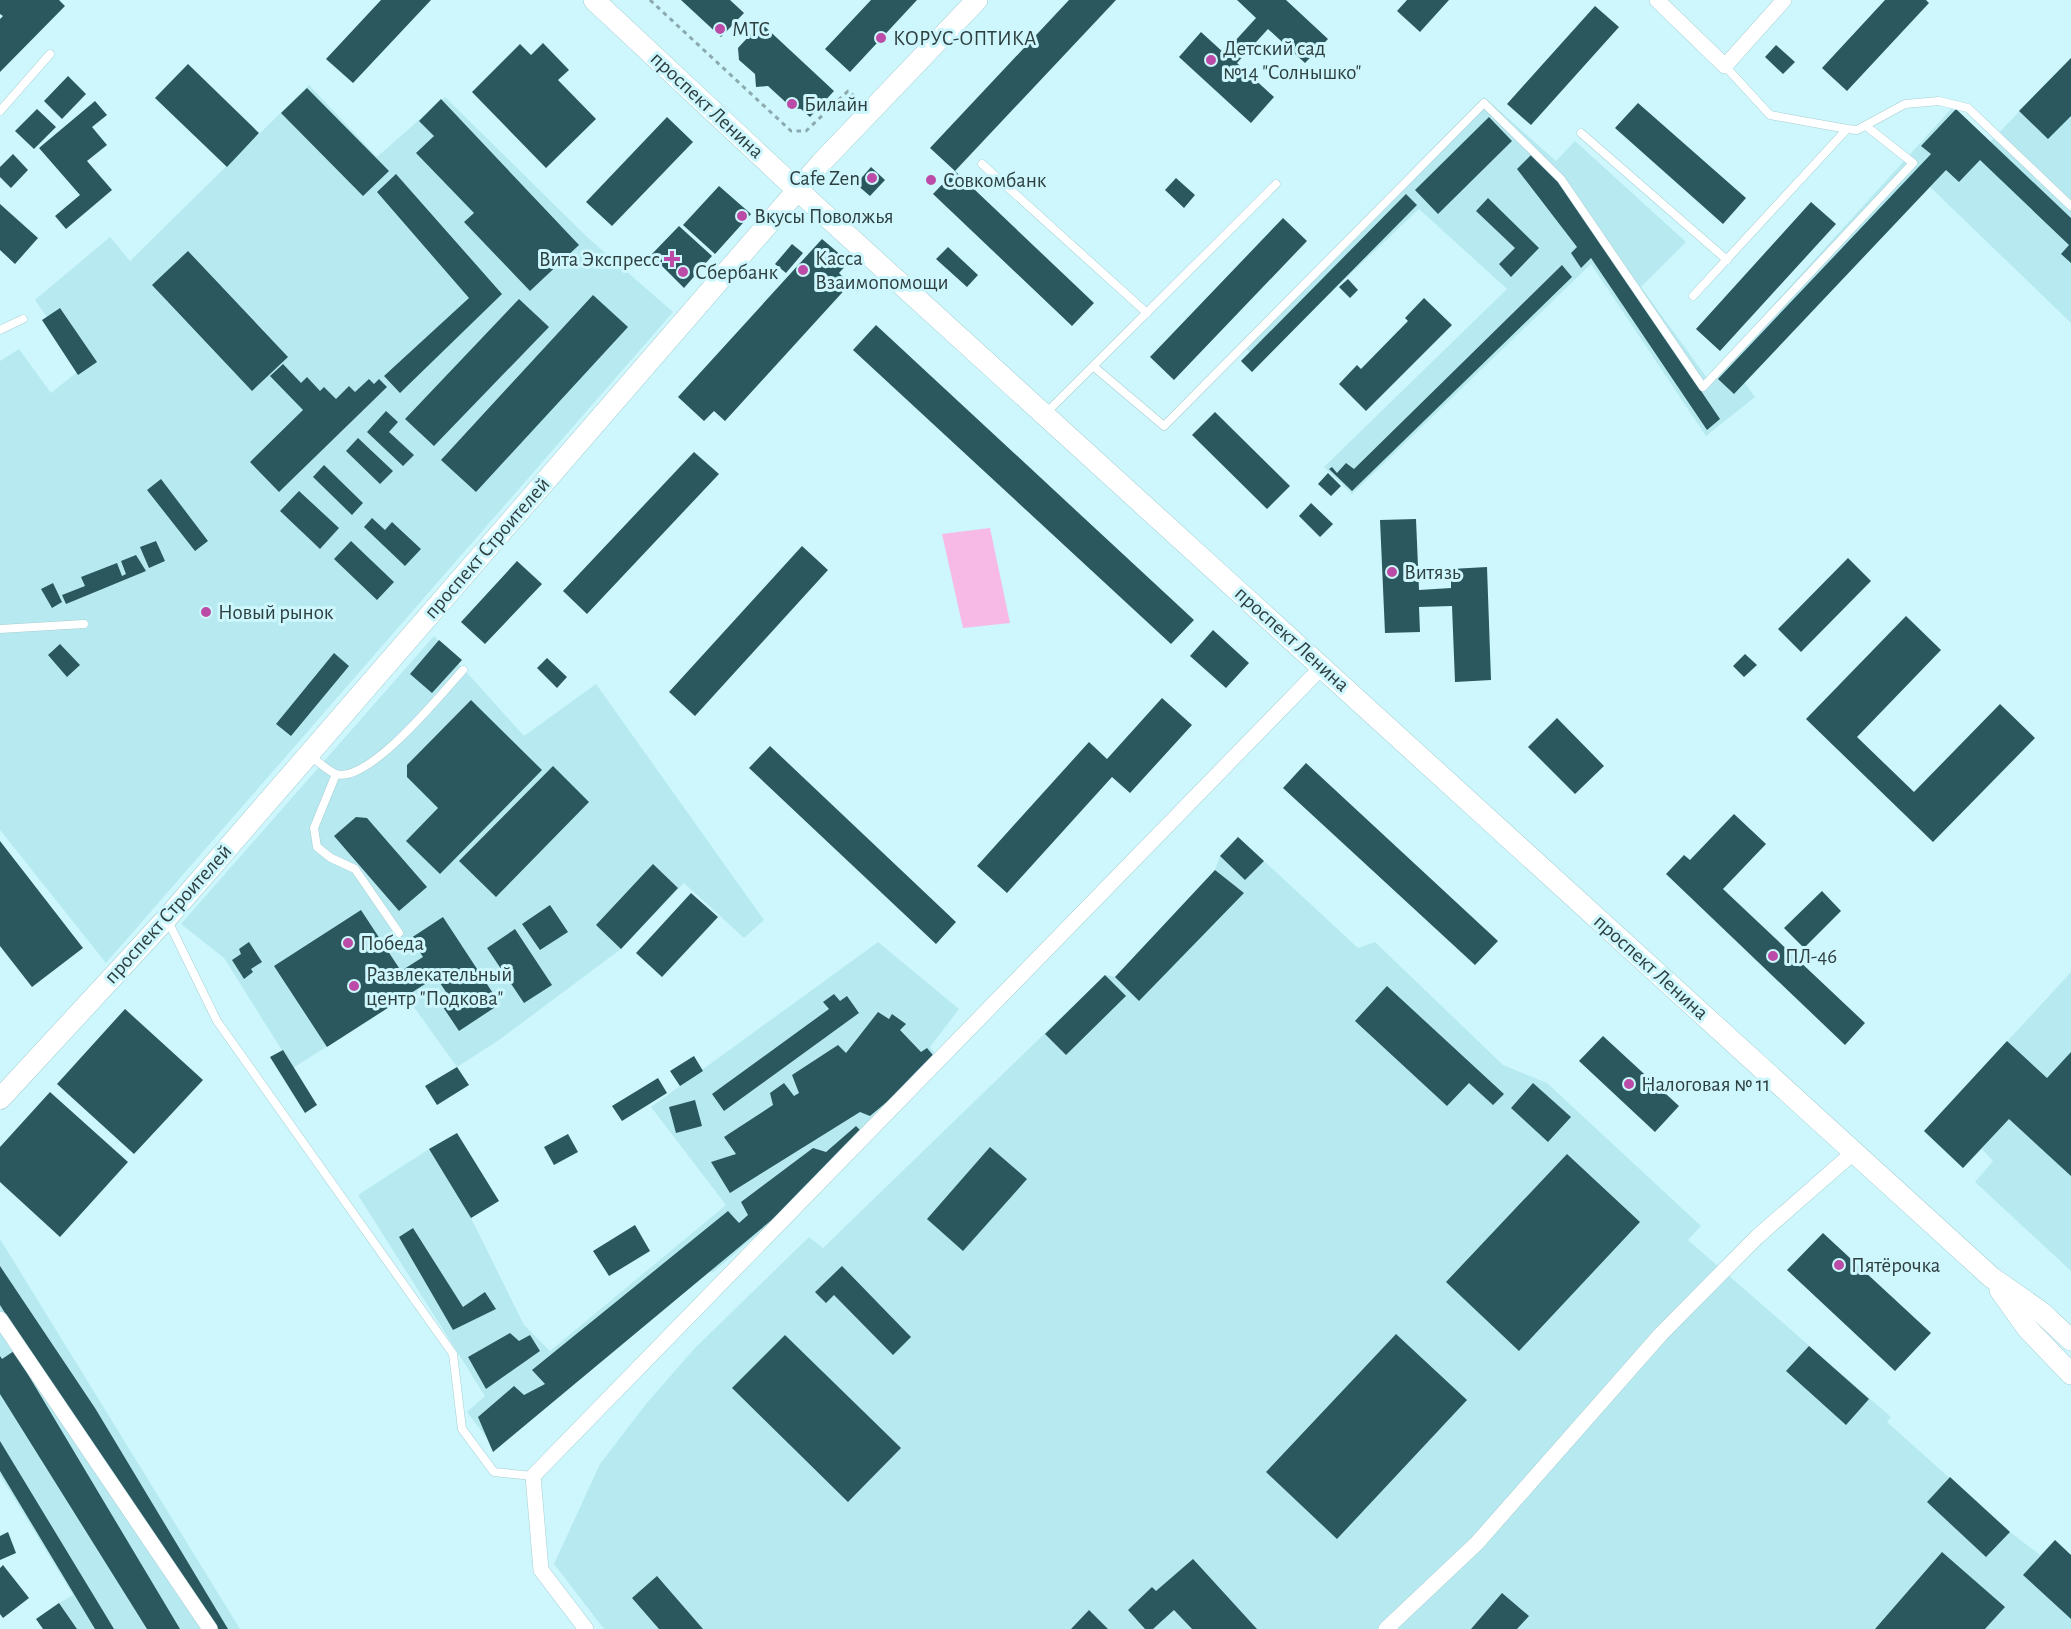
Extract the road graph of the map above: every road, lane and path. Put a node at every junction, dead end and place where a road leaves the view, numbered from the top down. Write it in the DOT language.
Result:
graph roads {
  1 [pos="594,0"];
  2 [pos="650,0"];
  3 [pos="977,0"];
  4 [pos="1657,0"];
  5 [pos="1784,0"];
  6 [pos="50,54"];
  7 [pos="1725,66"];
  8 [pos="871,110"];
  9 [pos="0,111"];
  10 [pos="1866,126"];
  11 [pos="1847,129"];
  12 [pos="1581,133"];
  13 [pos="982,164"];
  14 [pos="1276,184"];
  15 [pos="798,189"];
  16 [pos="2071,206"];
  17 [pos="1727,260"];
  18 [pos="1694,296"];
  19 [pos="1147,312"];
  20 [pos="23,319"];
  21 [pos="0,330"];
  22 [pos="1093,366"];
  23 [pos="1045,414"];
  24 [pos="84,624"];
  25 [pos="0,629"];
  26 [pos="1322,667"];
  27 [pos="463,670"];
  28 [pos="309,754"];
  29 [pos="336,774"];
  30 [pos="167,918"];
  31 [pos="399,933"];
  32 [pos="0,1099"];
  33 [pos="1854,1152"];
  34 [pos="1990,1277"];
  35 [pos="0,1319"];
  36 [pos="2071,1340"];
  37 [pos="2071,1374"];
  38 [pos="534,1476"];
  39 [pos="210,1629"];
  40 [pos="585,1629"];
  41 [pos="1386,1629"];
  1 -- 15 [label="street, проспект Ленина"];
  2 -- 8 [label="path"];
  3 -- 8 [label="street, проспект Строителей"];
  4 -- 7 [label="street"];
  5 -- 7 [label="street"];
  6 -- 9 [label="lane"];
  7 -- 11 [label="lane"];
  8 -- 15 [label="street, проспект Строителей"];
  10 -- 11 [label="lane"];
  10 -- 16 [label="lane"];
  10 -- 22 [label="lane"];
  11 -- 17 [label="lane"];
  12 -- 17 [label="lane"];
  13 -- 19 [label="lane"];
  14 -- 19 [label="lane"];
  15 -- 23 [label="street, проспект Ленина"];
  15 -- 28 [label="street, проспект Строителей"];
  17 -- 18 [label="lane"];
  19 -- 22 [label="lane"];
  20 -- 21 [label="lane"];
  22 -- 23 [label="lane"];
  23 -- 26 [label="street, проспект Ленина"];
  24 -- 25 [label="lane"];
  26 -- 33 [label="street, проспект Ленина"];
  26 -- 38 [label="street"];
  27 -- 29 [label="lane"];
  28 -- 29 [label="lane"];
  28 -- 30 [label="street, проспект Строителей"];
  29 -- 31 [label="lane"];
  30 -- 32 [label="street, проспект Строителей"];
  30 -- 38 [label="lane"];
  33 -- 34 [label="street, проспект Ленина"];
  33 -- 41 [label="street"];
  34 -- 36 [label="street, проспект Ленина"];
  34 -- 37 [label="street, проспект Ленина"];
  35 -- 39 [label="street"];
  38 -- 40 [label="street"];
}
